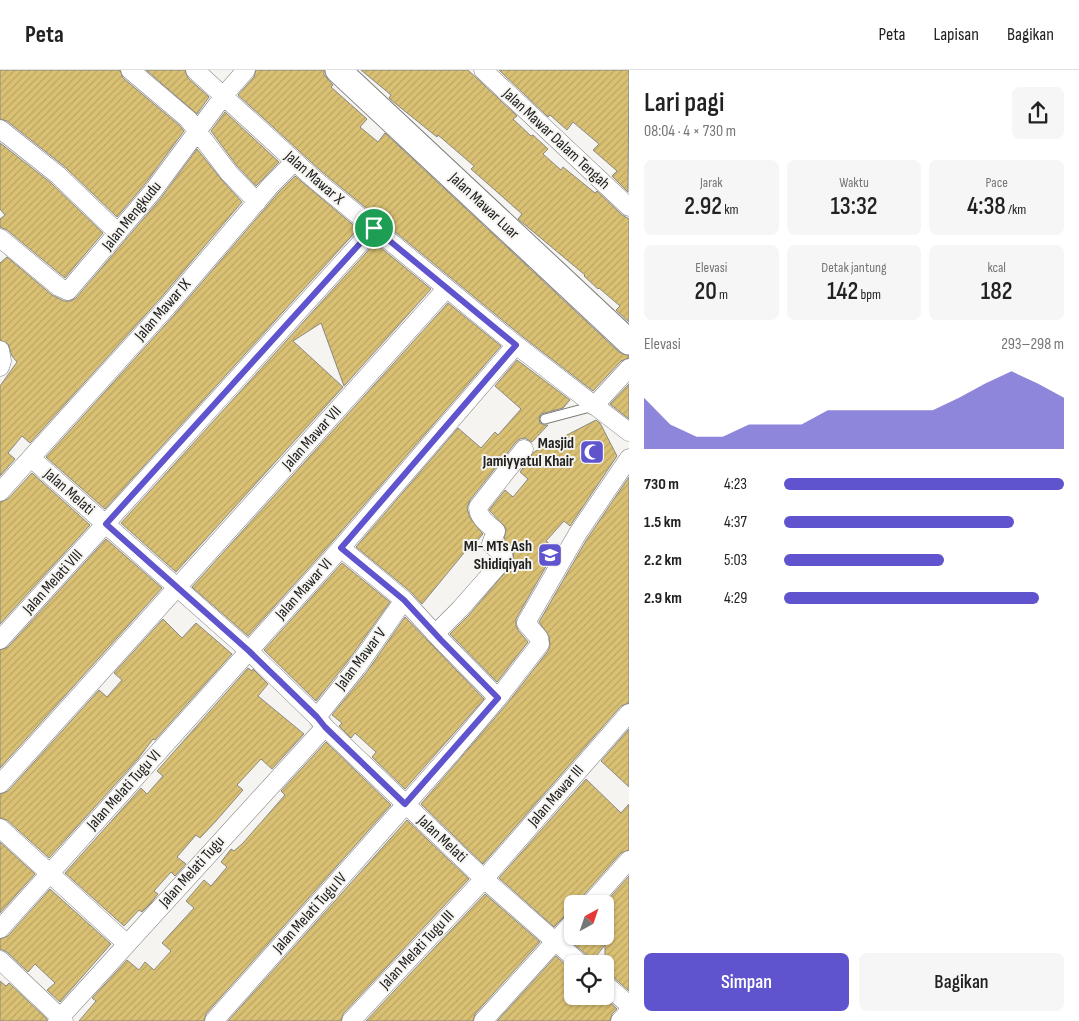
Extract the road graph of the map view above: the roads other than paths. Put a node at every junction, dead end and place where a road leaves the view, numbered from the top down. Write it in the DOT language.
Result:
graph roads {
  1 [pos="130,70"];
  2 [pos="195,70"];
  3 [pos="246,70"];
  4 [pos="338,70"];
  5 [pos="483,70"];
  6 [pos="223,97"];
  7 [pos="0,129"];
  8 [pos="197,132"];
  9 [pos="294,162"];
  10 [pos="257,202"];
  11 [pos="629,207"];
  12 [pos="374,228"];
  13 [pos="118,233"];
  14 [pos="0,238"];
  15 [pos="446,289"];
  16 [pos="629,342"];
  17 [pos="516,345"];
  18 [pos="629,368"];
  19 [pos="594,406"];
  20 [pos="545,419"];
  21 [pos="629,432"];
  22 [pos="524,450"];
  23 [pos="31,458"];
  24 [pos="629,458"];
  25 [pos="0,492"];
  26 [pos="106,524"];
  27 [pos="341,548"];
  28 [pos="177,587"];
  29 [pos="404,600"];
  30 [pos="435,634"];
  31 [pos="0,640"];
  32 [pos="249,651"];
  33 [pos="498,698"];
  34 [pos="629,714"];
  35 [pos="321,722"];
  36 [pos="0,784"];
  37 [pos="405,804"];
  38 [pos="0,828"];
  39 [pos="629,860"];
  40 [pos="50,873"];
  41 [pos="484,879"];
  42 [pos="598,895"];
  43 [pos="0,929"];
  44 [pos="564,931"];
  45 [pos="555,941"];
  46 [pos="126,944"];
  47 [pos="571,955"];
  48 [pos="0,960"];
  49 [pos="614,992"];
  50 [pos="629,1005"];
  51 [pos="629,1011"];
  52 [pos="60,1020"];
  53 [pos="214,1021"];
  54 [pos="351,1021"];
  55 [pos="483,1021"];
  56 [pos="620,1021"];
  1 -- 8 [label="street"];
  2 -- 6 [label="street, Jalan Mawar X"];
  3 -- 6 [label="street, Jalan Mengkudu"];
  4 -- 16 [label="street, Jalan Mawar Luar"];
  5 -- 11 [label="street, Jalan Mawar Dalam Tengah"];
  6 -- 8 [label="street, Jalan Mengkudu"];
  6 -- 9 [label="street, Jalan Mawar X"];
  7 -- 13 [label="street"];
  8 -- 10 [label="street"];
  8 -- 13 [label="street, Jalan Mengkudu"];
  9 -- 10 [label="street, Jalan Mawar IX"];
  9 -- 12 [label="street, Jalan Mawar X"];
  10 -- 23 [label="street, Jalan Mawar IX"];
  12 -- 15 [label="street, Jalan Mawar X"];
  12 -- 26 [label="street, Jalan Melati VIII"];
  13 -- 14 [label="street, Jalan Mengkudu"];
  15 -- 17 [label="street, Jalan Mawar X"];
  15 -- 28 [label="street, Jalan Mawar VII"];
  17 -- 19 [label="street, Jalan Mawar X"];
  17 -- 27 [label="street, Jalan Mawar VI"];
  18 -- 19 [label="street"];
  19 -- 20 [label="lane"];
  19 -- 21 [label="street, Jalan Mawar X"];
  22 -- 30 [label="street"];
  23 -- 25 [label="street, Jalan Melati"];
  23 -- 26 [label="street, Jalan Melati"];
  24 -- 33 [label="street, Jalan Melati Tugu IV"];
  26 -- 28 [label="street, Jalan Melati"];
  26 -- 31 [label="street, Jalan Melati VIII"];
  27 -- 29 [label="street"];
  27 -- 32 [label="street, Jalan Mawar VI"];
  28 -- 32 [label="street, Jalan Melati"];
  28 -- 36 [label="street, Jalan Mawar VII"];
  29 -- 30 [label="street"];
  29 -- 35 [label="street, Jalan Mawar V"];
  30 -- 33 [label="street"];
  32 -- 35 [label="street, Jalan Melati"];
  32 -- 40 [label="street, Jalan Melati Tugu VI"];
  33 -- 37 [label="street, Jalan Melati Tugu IV"];
  34 -- 41 [label="street, Jalan Mawar III"];
  35 -- 37 [label="street, Jalan Melati"];
  35 -- 46 [label="street, Jalan Melati Tugu"];
  37 -- 41 [label="street, Jalan Melati"];
  37 -- 53 [label="street, Jalan Melati Tugu IV"];
  38 -- 40 [label="street"];
  39 -- 42 [label="street"];
  40 -- 43 [label="street, Jalan Melati Tugu VI"];
  40 -- 46 [label="street"];
  41 -- 45 [label="street, Jalan Melati"];
  41 -- 54 [label="street, Jalan Melati Tugu III"];
  44 -- 45 [label="street"];
  45 -- 47 [label="street, Jalan Melati"];
  45 -- 55 [label="street"];
  46 -- 52 [label="street, Jalan Melati Tugu"];
  48 -- 52 [label="street"];
  49 -- 50 [label="street"];
  51 -- 56 [label="street"];
}
